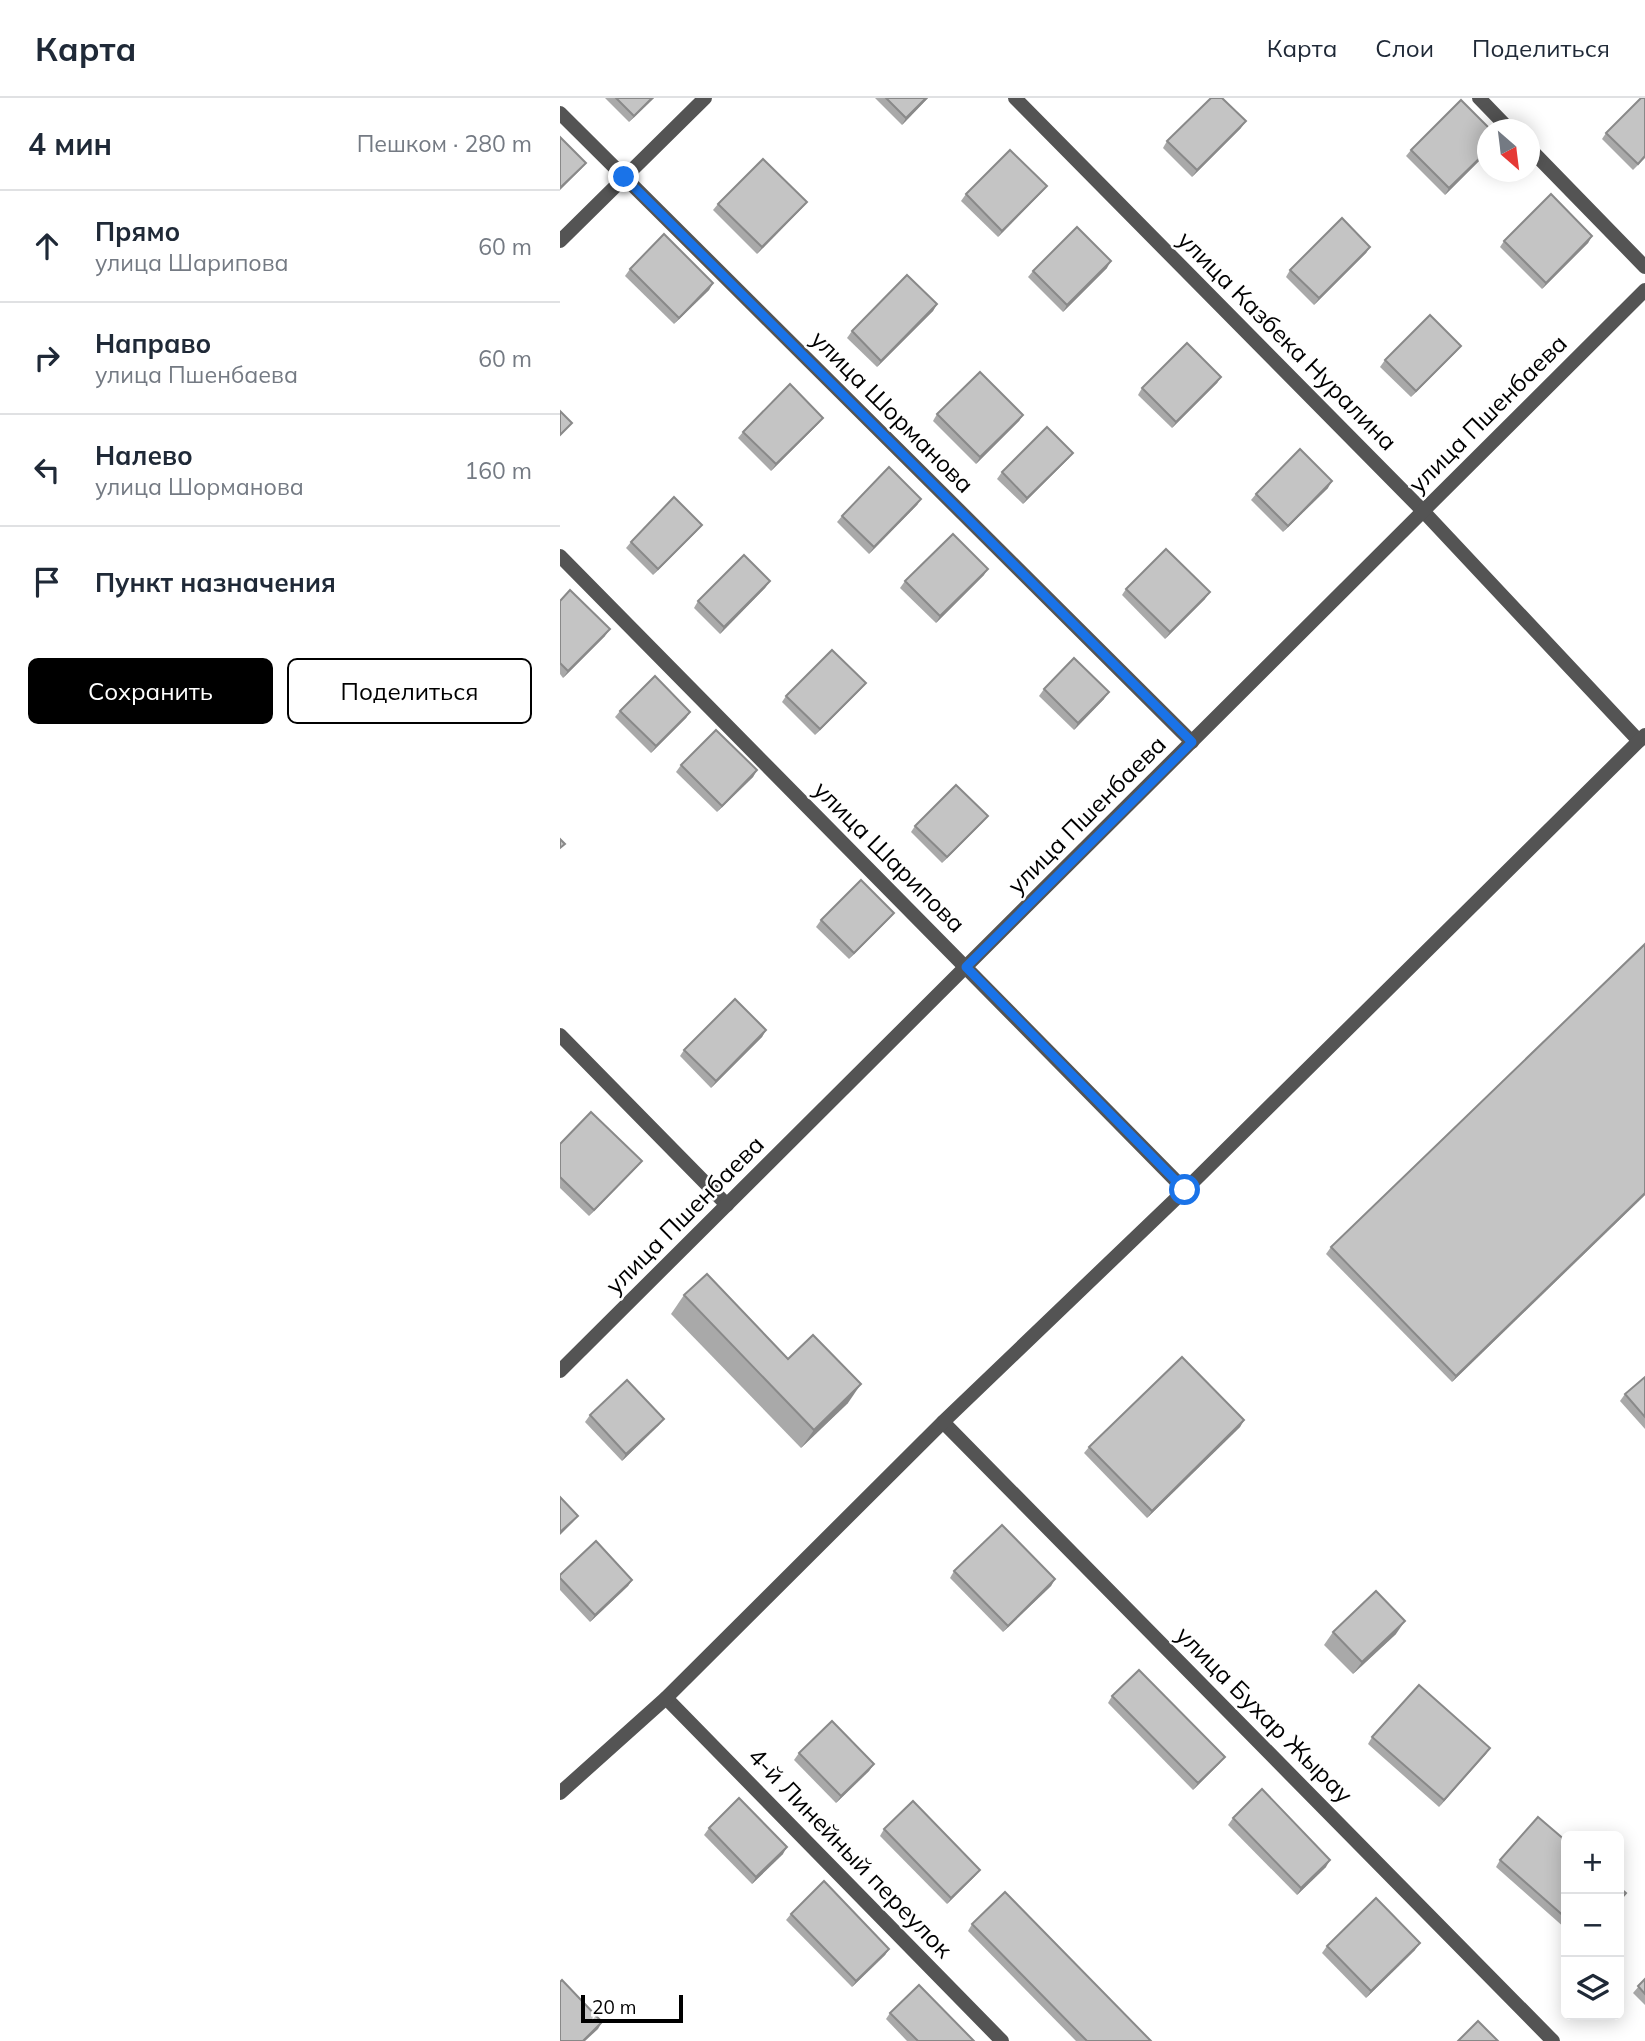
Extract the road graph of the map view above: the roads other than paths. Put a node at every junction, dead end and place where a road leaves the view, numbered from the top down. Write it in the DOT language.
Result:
graph roads {
  1 [pos="705,98"];
  2 [pos="1015,98"];
  3 [pos="1479,98"];
  4 [pos="560,113"];
  5 [pos="1499,119"];
  6 [pos="1540,159"];
  7 [pos="624,177"];
  8 [pos="560,241"];
  9 [pos="1645,267"];
  10 [pos="1645,290"];
  11 [pos="1423,511"];
  12 [pos="560,556"];
  13 [pos="1642,738"];
  14 [pos="1192,742"];
  15 [pos="966,967"];
  16 [pos="560,1035"];
  17 [pos="1185,1190"];
  18 [pos="727,1205"];
  19 [pos="560,1371"];
  20 [pos="943,1422"];
  21 [pos="666,1698"];
  22 [pos="560,1793"];
  23 [pos="1002,2041"];
  24 [pos="1553,2041"];
  1 -- 7 [label="street"];
  2 -- 11 [label="street, улица Казбека Нуралина"];
  3 -- 5 [label="street"];
  4 -- 7 [label="street, улица Шорманова"];
  6 -- 9 [label="street"];
  7 -- 8 [label="street"];
  7 -- 14 [label="street, улица Шорманова"];
  10 -- 11 [label="street, улица Пшенбаева"];
  11 -- 13 [label="street, улица Казбека Нуралина"];
  11 -- 14 [label="street, улица Пшенбаева"];
  12 -- 15 [label="street, улица Шарипова"];
  13 -- 17 [label="street"];
  14 -- 15 [label="street, улица Пшенбаева"];
  15 -- 17 [label="street, улица Шарипова"];
  15 -- 18 [label="street, улица Пшенбаева"];
  16 -- 18 [label="street"];
  17 -- 20 [label="street"];
  18 -- 19 [label="street, улица Пшенбаева"];
  20 -- 21 [label="street"];
  20 -- 24 [label="street, улица Бухар Жырау"];
  21 -- 22 [label="street"];
  21 -- 23 [label="street, 4-й Линейный переулок"];
}
